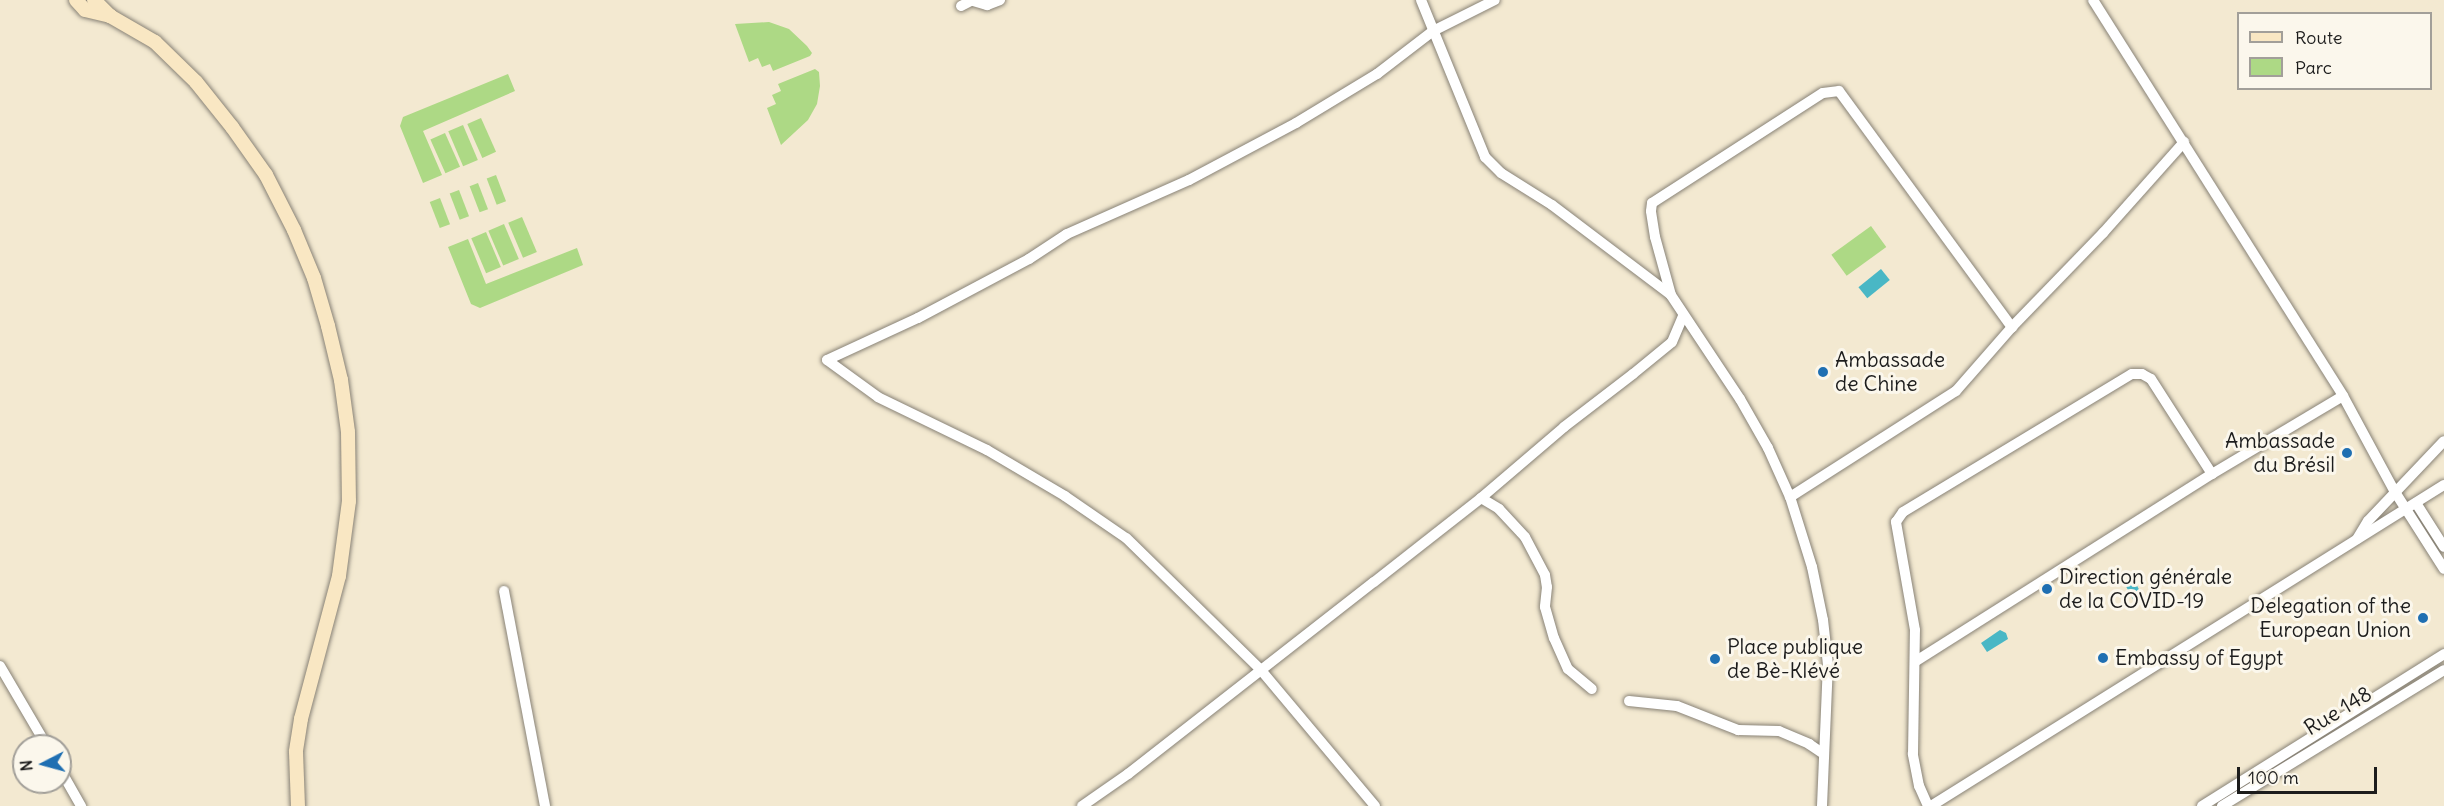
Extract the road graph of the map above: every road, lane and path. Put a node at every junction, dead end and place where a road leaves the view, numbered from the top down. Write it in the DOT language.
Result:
graph roads {
  1 [pos="76,0"];
  2 [pos="94,0"];
  3 [pos="973,0"];
  4 [pos="1000,0"];
  5 [pos="1421,0"];
  6 [pos="1496,0"];
  7 [pos="2093,0"];
  8 [pos="961,6"];
  9 [pos="110,16"];
  10 [pos="1433,31"];
  11 [pos="2184,142"];
  12 [pos="1671,295"];
  13 [pos="1683,316"];
  14 [pos="2012,327"];
  15 [pos="2343,396"];
  16 [pos="2444,441"];
  17 [pos="2212,474"];
  18 [pos="2444,484"];
  19 [pos="2395,492"];
  20 [pos="1790,497"];
  21 [pos="1481,498"];
  22 [pos="2416,503"];
  23 [pos="2406,509"];
  24 [pos="2355,542"];
  25 [pos="2444,547"];
  26 [pos="2444,569"];
  27 [pos="504,591"];
  28 [pos="2444,654"];
  29 [pos="1916,661"];
  30 [pos="0,666"];
  31 [pos="1260,669"];
  32 [pos="2444,670"];
  33 [pos="1592,689"];
  34 [pos="1629,701"];
  35 [pos="39,734"];
  36 [pos="2297,752"];
  37 [pos="1824,754"];
  38 [pos="72,790"];
  39 [pos="81,806"];
  40 [pos="298,806"];
  41 [pos="545,806"];
  42 [pos="1082,806"];
  43 [pos="1375,806"];
  44 [pos="1822,806"];
  45 [pos="1930,806"];
  46 [pos="2202,806"];
  47 [pos="2222,806"];
  1 -- 9 [label="main road"];
  2 -- 9 [label="main road"];
  3 -- 4 [label="street"];
  3 -- 8 [label="street"];
  5 -- 10 [label="street"];
  6 -- 10 [label="street"];
  7 -- 11 [label="street"];
  9 -- 40 [label="main road"];
  10 -- 12 [label="street"];
  10 -- 31 [label="street"];
  11 -- 14 [label="street"];
  11 -- 15 [label="street"];
  12 -- 13 [label="street"];
  12 -- 14 [label="street"];
  13 -- 20 [label="street"];
  13 -- 21 [label="street"];
  14 -- 20 [label="street"];
  15 -- 17 [label="street"];
  15 -- 19 [label="street"];
  16 -- 19 [label="street"];
  17 -- 29 [label="street"];
  17 -- 29 [label="street"];
  18 -- 22 [label="street"];
  19 -- 23 [label="street"];
  19 -- 24 [label="street"];
  20 -- 37 [label="street"];
  21 -- 31 [label="street"];
  21 -- 33 [label="street"];
  22 -- 23 [label="street"];
  22 -- 25 [label="street"];
  23 -- 24 [label="street"];
  23 -- 26 [label="street"];
  24 -- 45 [label="street"];
  27 -- 41 [label="street"];
  28 -- 36 [label="street"];
  29 -- 45 [label="street"];
  30 -- 35 [label="street"];
  31 -- 42 [label="street"];
  31 -- 43 [label="street"];
  32 -- 36 [label="street, Rue 148"];
  34 -- 37 [label="street"];
  36 -- 46 [label="street"];
  36 -- 47 [label="street, Rue 148"];
  37 -- 44 [label="street"];
  38 -- 39 [label="street"];
}
